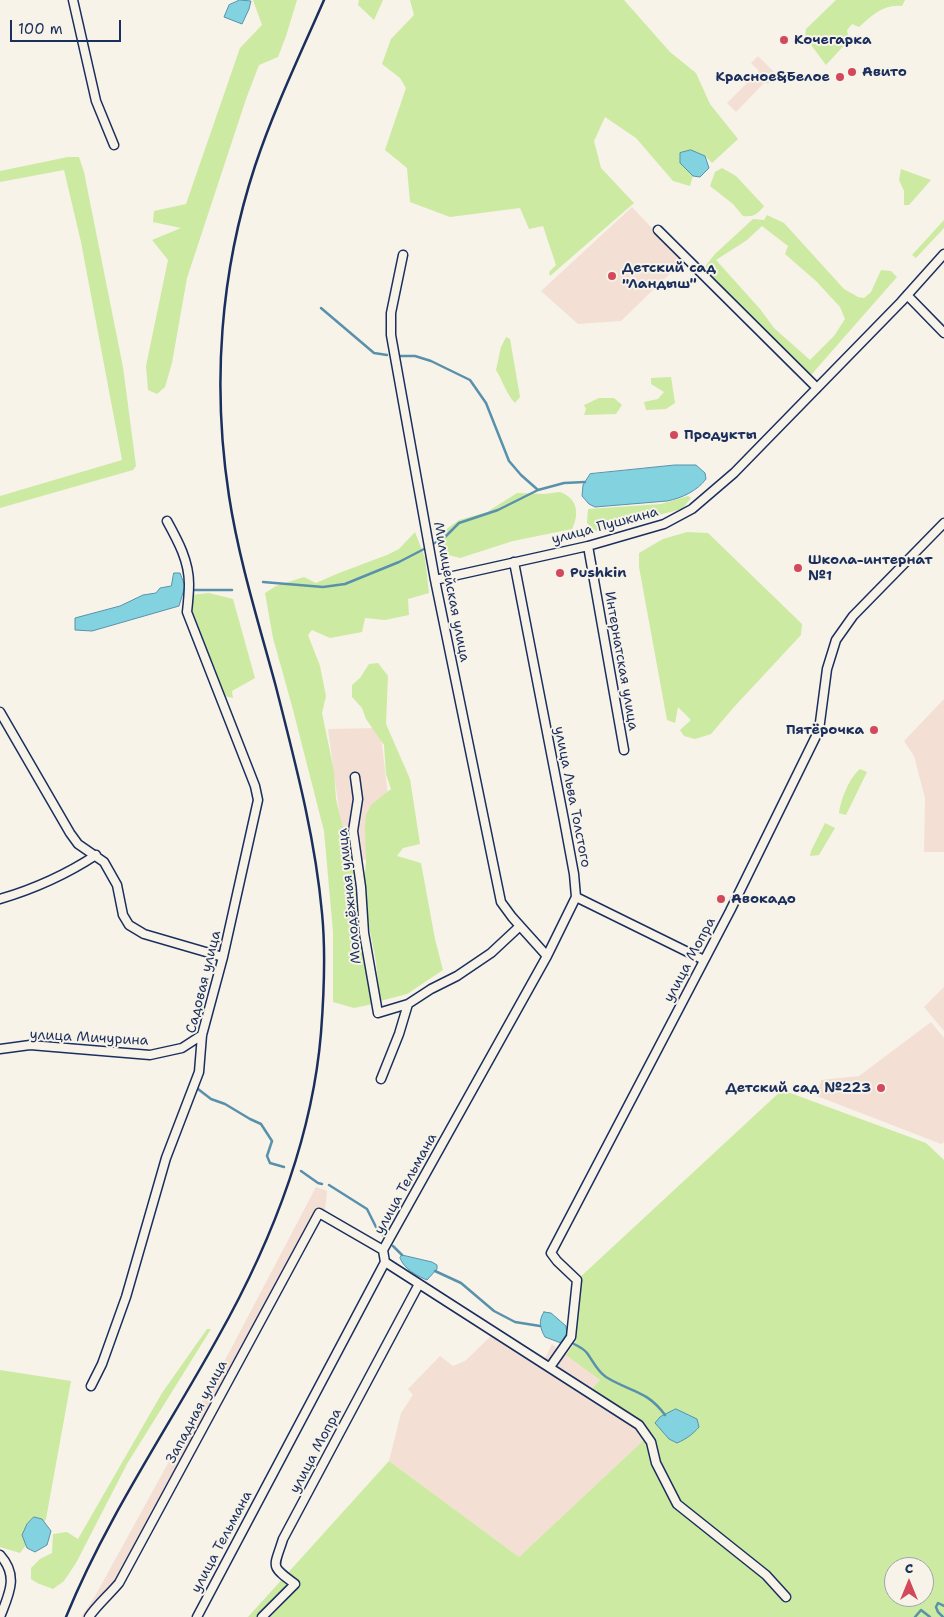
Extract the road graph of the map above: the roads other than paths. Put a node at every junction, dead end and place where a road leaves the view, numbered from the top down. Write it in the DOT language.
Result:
graph roads {
  1 [pos="74,0"];
  2 [pos="114,145"];
  3 [pos="658,230"];
  4 [pos="944,254"];
  5 [pos="403,255"];
  6 [pos="907,295"];
  7 [pos="944,332"];
  8 [pos="817,388"];
  9 [pos="167,521"];
  10 [pos="944,523"];
  11 [pos="588,546"];
  12 [pos="514,562"];
  13 [pos="435,580"];
  14 [pos="0,712"];
  15 [pos="624,750"];
  16 [pos="355,777"];
  17 [pos="96,855"];
  18 [pos="576,897"];
  19 [pos="0,899"];
  20 [pos="520,926"];
  21 [pos="547,956"];
  22 [pos="223,957"];
  23 [pos="704,960"];
  24 [pos="408,1004"];
  25 [pos="202,1035"];
  26 [pos="0,1048"];
  27 [pos="382,1079"];
  28 [pos="383,1250"];
  29 [pos="385,1262"];
  30 [pos="419,1284"];
  31 [pos="550,1367"];
  32 [pos="91,1386"];
  33 [pos="0,1556"];
  34 [pos="786,1597"];
  35 [pos="0,1617"];
  36 [pos="89,1617"];
  37 [pos="197,1617"];
  38 [pos="262,1617"];
  1 -- 2 [label="street"];
  3 -- 8 [label="street"];
  4 -- 6 [label="street, улица Пушкина"];
  5 -- 13 [label="street, Милицейская улица"];
  6 -- 7 [label="street"];
  6 -- 8 [label="street, улица Пушкина"];
  8 -- 11 [label="street, улица Пушкина"];
  9 -- 22 [label="street, Садовая улица"];
  10 -- 23 [label="street, улица Мопра"];
  11 -- 12 [label="street, улица Пушкина"];
  11 -- 15 [label="street, Интернатская улица"];
  12 -- 13 [label="street, улица Пушкина"];
  12 -- 18 [label="street, улица Льва Толстого"];
  13 -- 20 [label="street, Милицейская улица"];
  14 -- 17 [label="street"];
  16 -- 24 [label="street, Молодёжная улица"];
  17 -- 19 [label="street"];
  17 -- 22 [label="street"];
  18 -- 21 [label="street, улица Тельмана"];
  18 -- 23 [label="street"];
  20 -- 21 [label="street, Милицейская улица"];
  20 -- 24 [label="street"];
  21 -- 28 [label="street, улица Тельмана"];
  22 -- 25 [label="street, Садовая улица"];
  23 -- 31 [label="street, улица Мопра"];
  24 -- 27 [label="street"];
  25 -- 26 [label="street, улица Мичурина"];
  25 -- 32 [label="street, Садовая улица"];
  28 -- 29 [label="street, улица Тельмана"];
  28 -- 36 [label="street, Западная улица"];
  29 -- 30 [label="street"];
  29 -- 37 [label="street, улица Тельмана"];
  30 -- 31 [label="street"];
  30 -- 38 [label="street, улица Мопра"];
  31 -- 34 [label="street"];
  33 -- 35 [label="street"];
}
